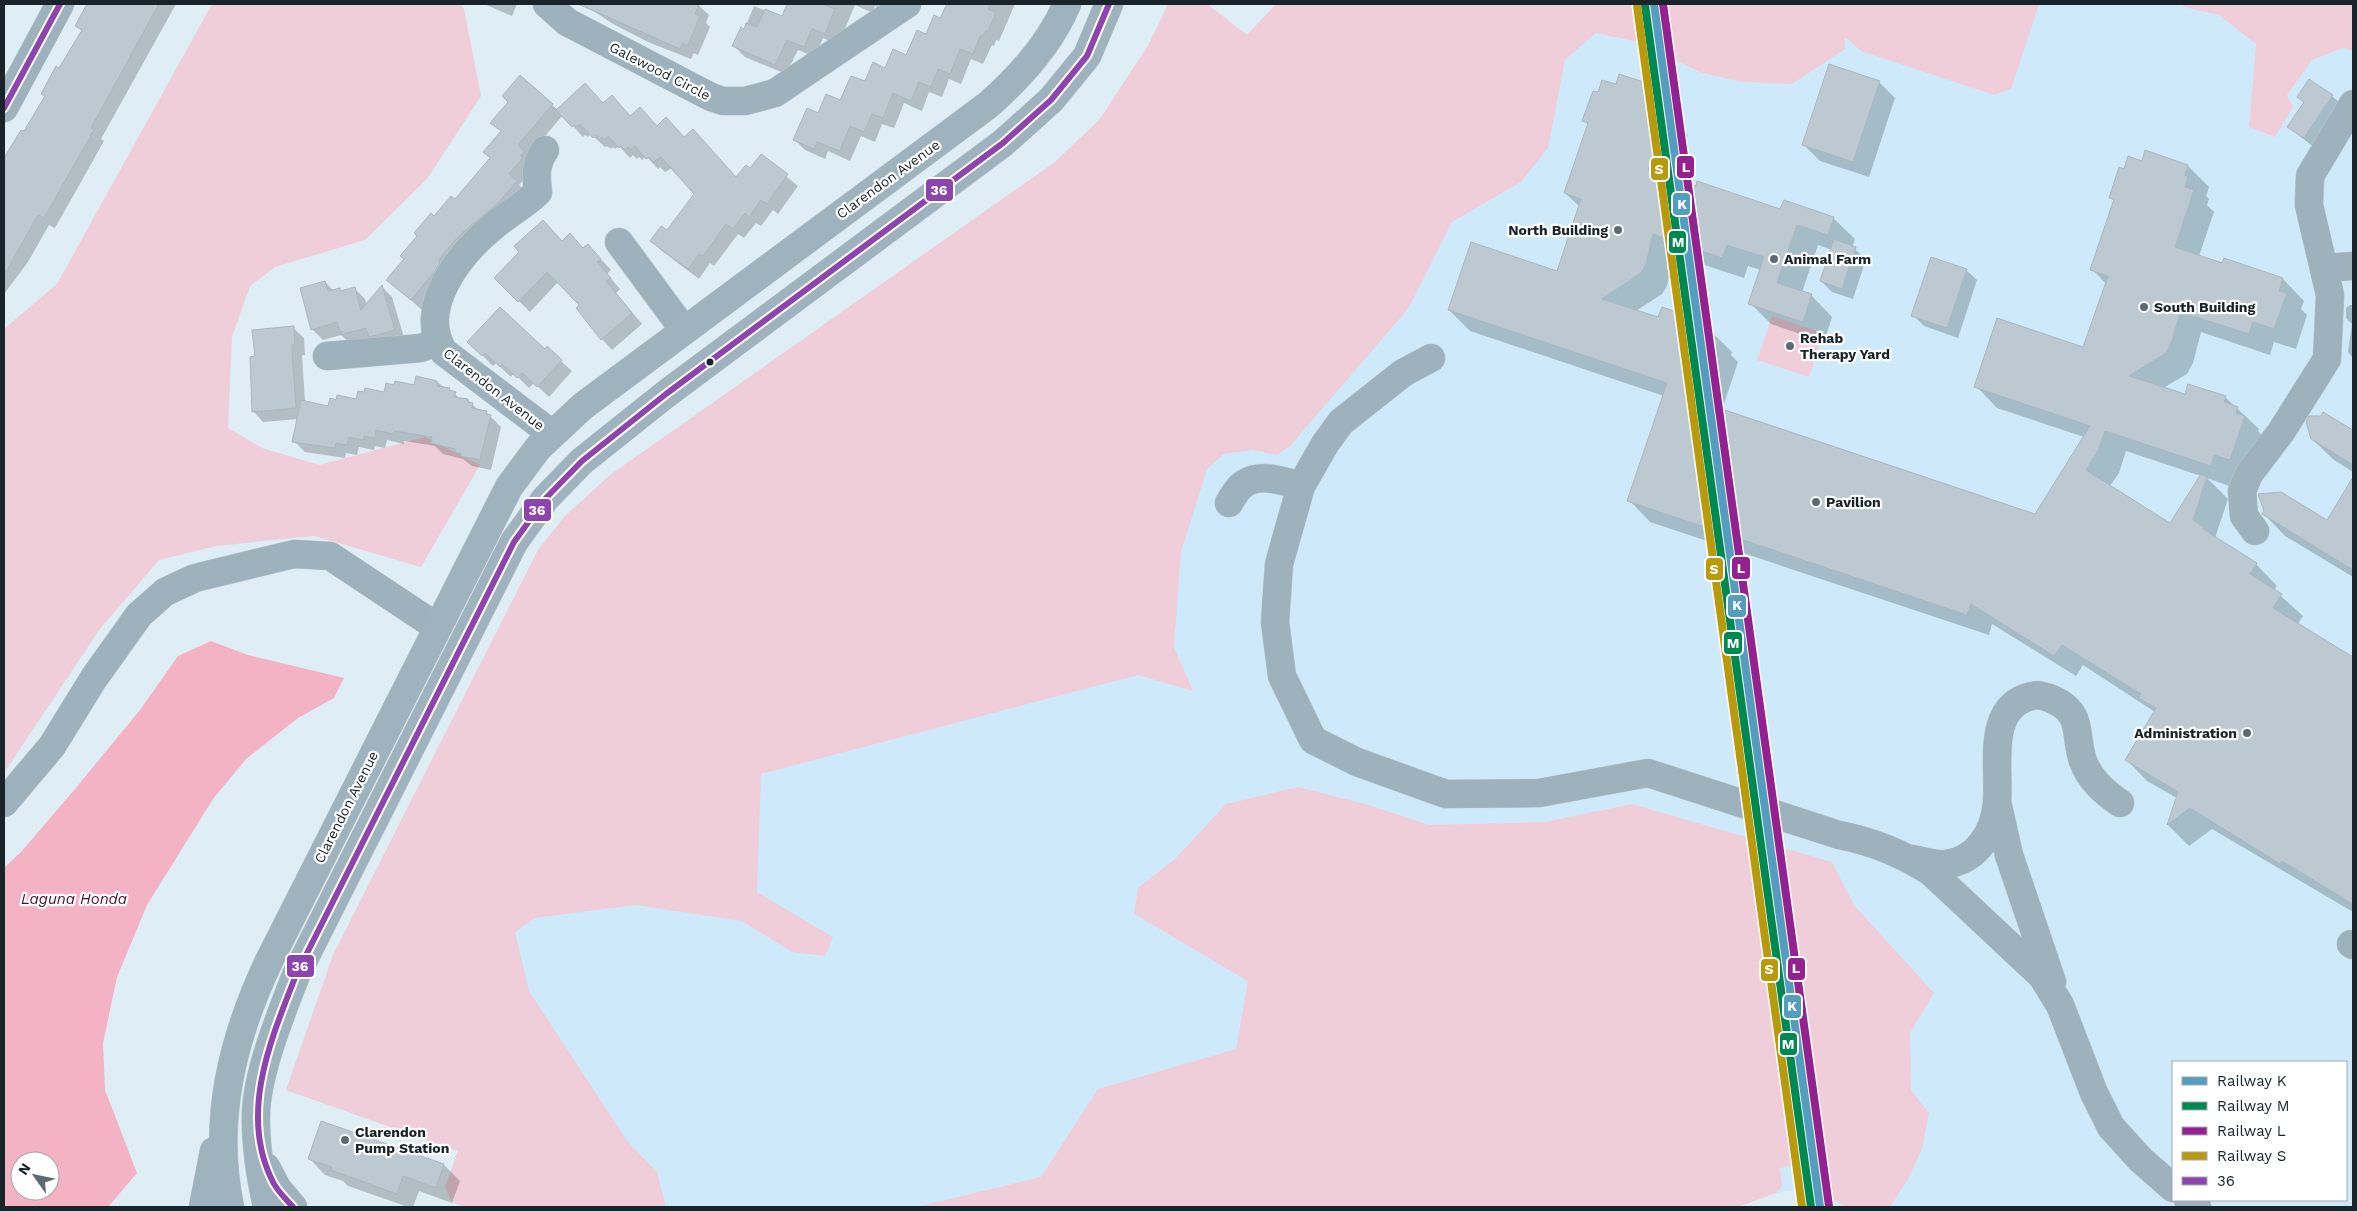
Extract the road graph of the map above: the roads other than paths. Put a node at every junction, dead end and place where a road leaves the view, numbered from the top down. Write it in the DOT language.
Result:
graph roads {
  1 [pos="60,4"];
  2 [pos="547,4"];
  3 [pos="907,4"];
  4 [pos="1067,4"];
  5 [pos="1109,4"];
  6 [pos="2353,104"];
  7 [pos="4,108"];
  8 [pos="545,150"];
  9 [pos="619,242"];
  10 [pos="2353,266"];
  11 [pos="2325,268"];
  12 [pos="684,330"];
  13 [pos="753,330"];
  14 [pos="437,342"];
  15 [pos="328,356"];
  16 [pos="1431,358"];
  17 [pos="666,394"];
  18 [pos="552,434"];
  19 [pos="1301,486"];
  20 [pos="1229,504"];
  21 [pos="2255,531"];
  22 [pos="437,627"];
  23 [pos="1998,802"];
  24 [pos="4,803"];
  25 [pos="2120,804"];
  26 [pos="1900,856"];
  27 [pos="2060,1005"];
  28 [pos="224,1103"];
  29 [pos="256,1142"];
  30 [pos="2172,1187"];
  31 [pos="203,1207"];
  32 [pos="230,1207"];
  33 [pos="267,1207"];
  34 [pos="293,1207"];
  1 -- 7 [label="street"];
  2 -- 3 [label="street, Galewood Circle"];
  4 -- 12 [label="main road, Clarendon Avenue"];
  5 -- 13 [label="main road"];
  6 -- 11 [label="street"];
  8 -- 14 [label="street, Clarendon Avenue"];
  9 -- 12 [label="street"];
  10 -- 11 [label="street"];
  11 -- 21 [label="street"];
  12 -- 13 [label="main road"];
  12 -- 17 [label="main road"];
  12 -- 18 [label="main road, Clarendon Avenue"];
  13 -- 17 [label="main road"];
  14 -- 15 [label="street, Clarendon Avenue"];
  14 -- 18 [label="street, Clarendon Avenue"];
  16 -- 19 [label="street"];
  17 -- 29 [label="main road"];
  18 -- 22 [label="main road, Clarendon Avenue"];
  19 -- 20 [label="street"];
  19 -- 26 [label="street"];
  22 -- 24 [label="street"];
  22 -- 28 [label="main road, Clarendon Avenue"];
  23 -- 25 [label="street"];
  23 -- 26 [label="street"];
  23 -- 27 [label="street"];
  26 -- 27 [label="street"];
  27 -- 30 [label="street"];
  28 -- 31 [label="main road"];
  28 -- 32 [label="main road, Clarendon Avenue"];
  29 -- 33 [label="main road"];
  29 -- 34 [label="main road"];
}
